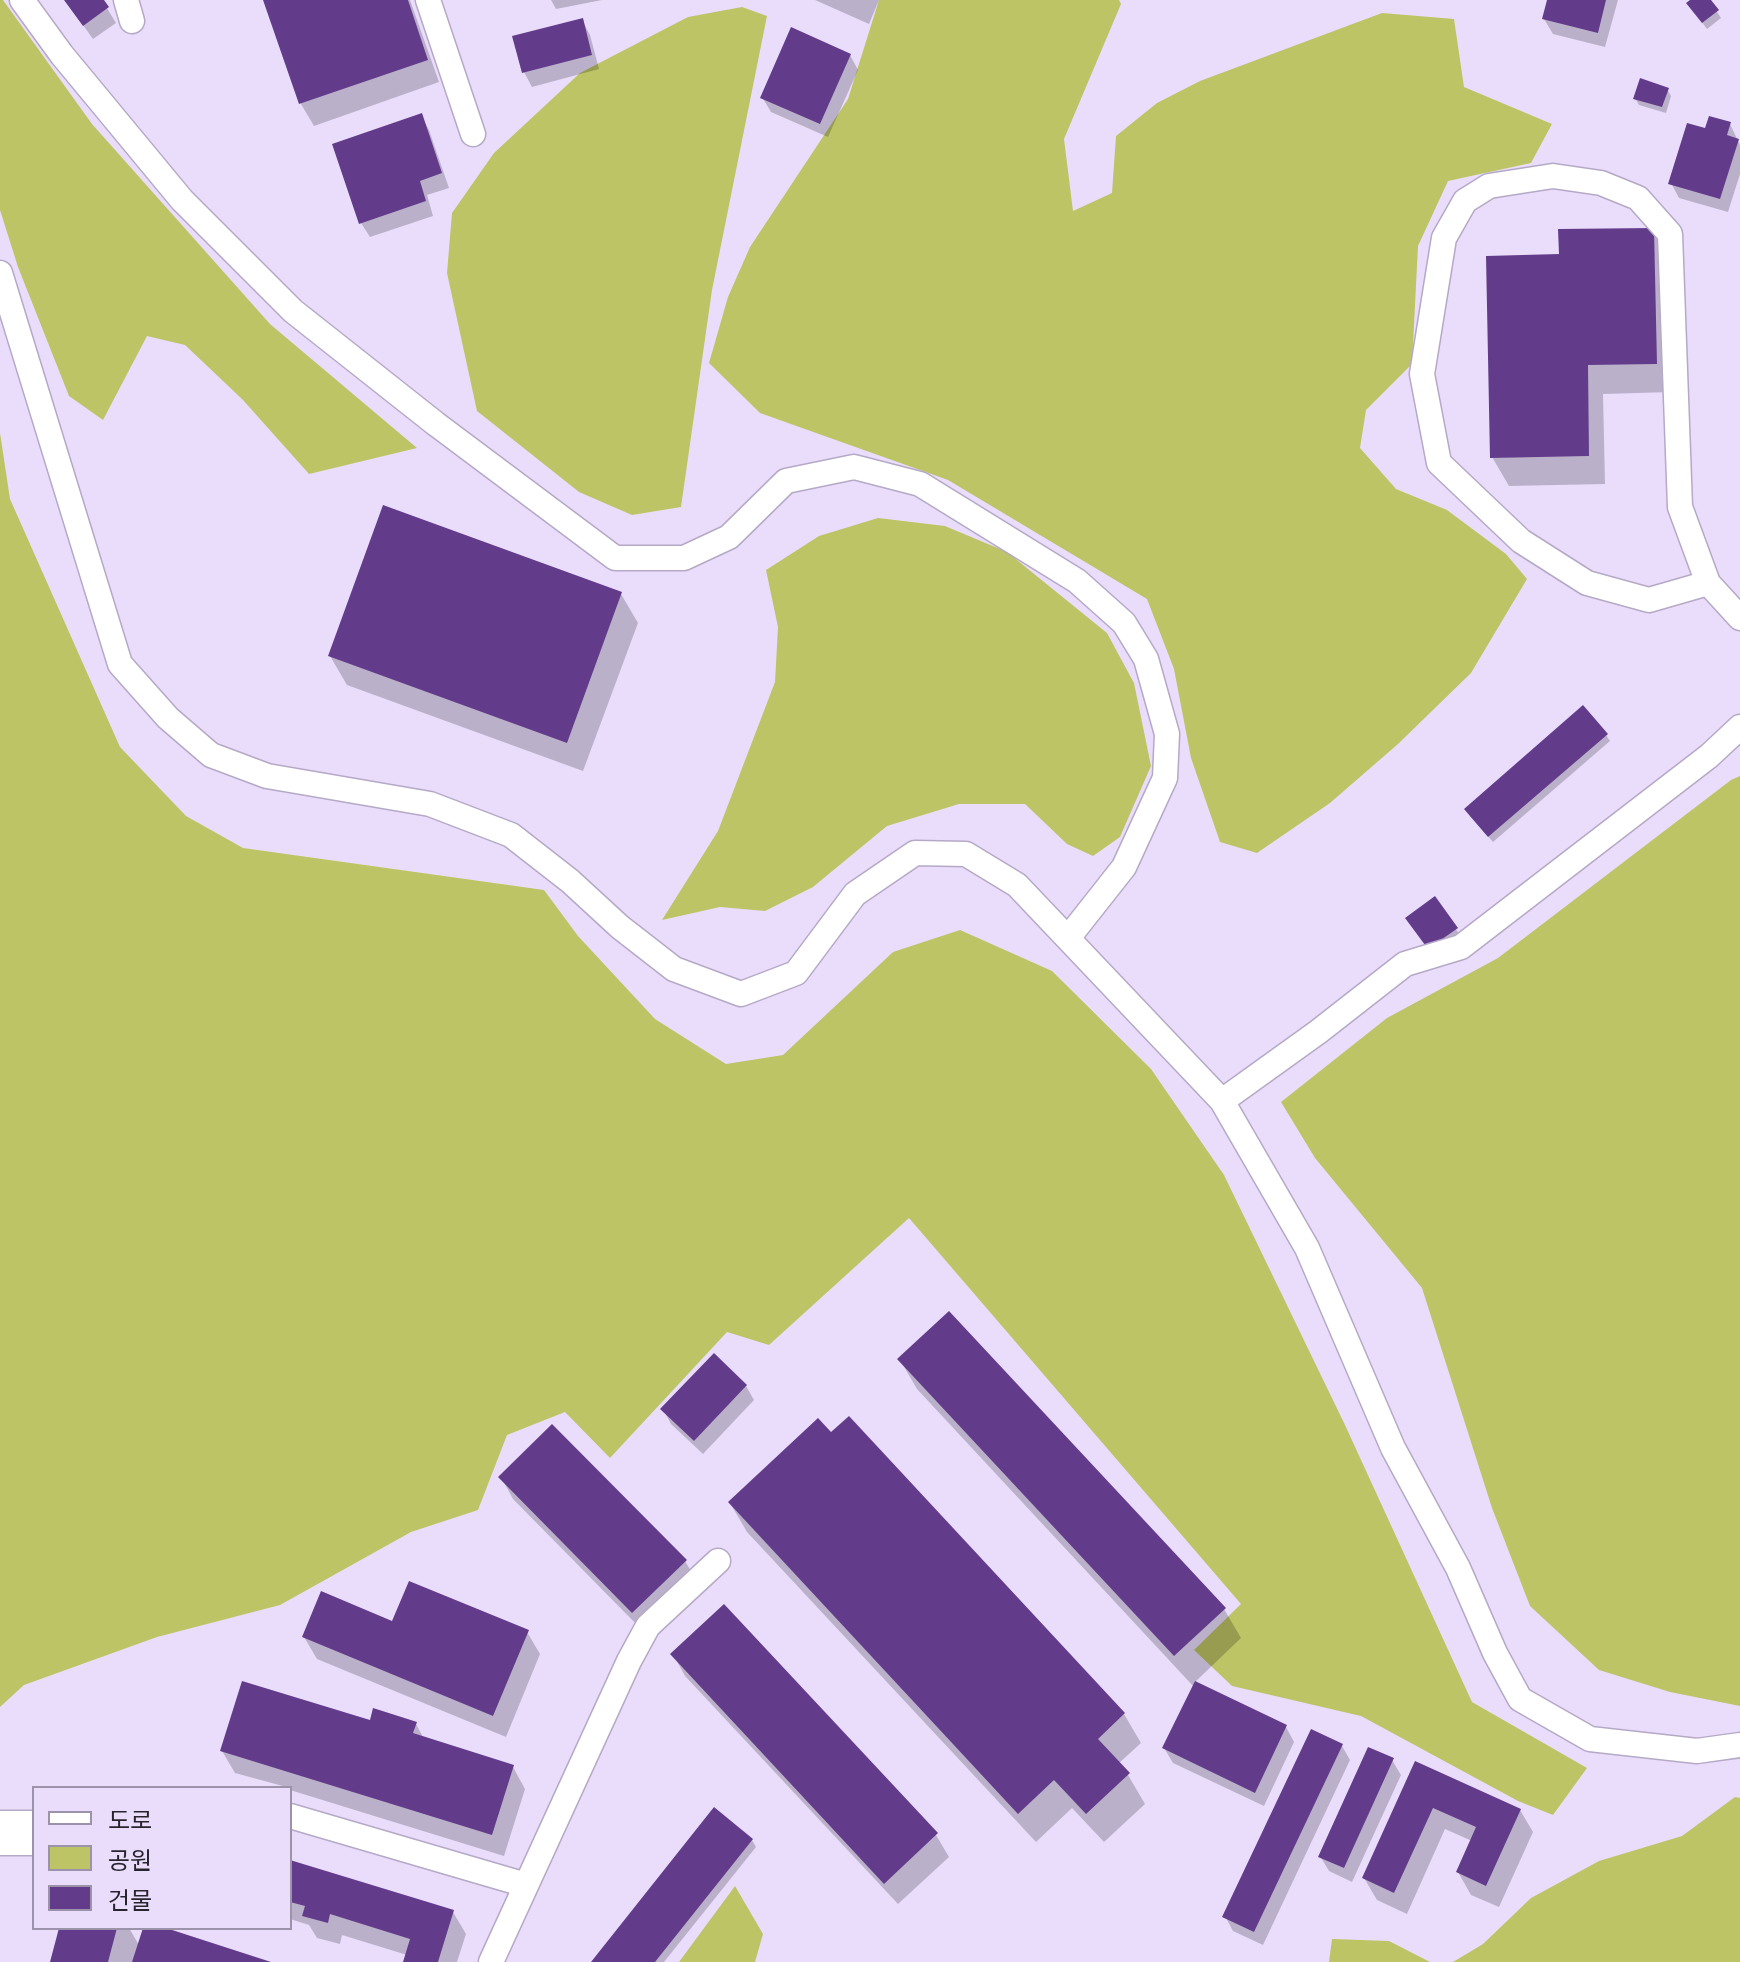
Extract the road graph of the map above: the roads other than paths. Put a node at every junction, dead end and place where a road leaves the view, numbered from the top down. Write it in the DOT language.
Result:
graph roads {
  1 [pos="22,0"];
  2 [pos="428,0"];
  3 [pos="473,134"];
  4 [pos="0,273"];
  5 [pos="1708,583"];
  6 [pos="1740,618"];
  7 [pos="1740,727"];
  8 [pos="1068,938"];
  9 [pos="1222,1101"];
  10 [pos="718,1561"];
  11 [pos="1740,1745"];
  12 [pos="292,1817"];
  13 [pos="0,1833"];
  14 [pos="32,1833"];
  15 [pos="526,1885"];
  16 [pos="491,1962"];
  1 -- 8 [label="lane"];
  2 -- 3 [label="lane"];
  4 -- 8 [label="lane"];
  5 -- 5 [label="lane"];
  5 -- 6 [label="lane"];
  7 -- 9 [label="lane"];
  8 -- 9 [label="lane"];
  9 -- 11 [label="lane"];
  10 -- 15 [label="lane"];
  12 -- 15 [label="lane"];
  13 -- 14 [label="street"];
  15 -- 16 [label="lane"];
}
